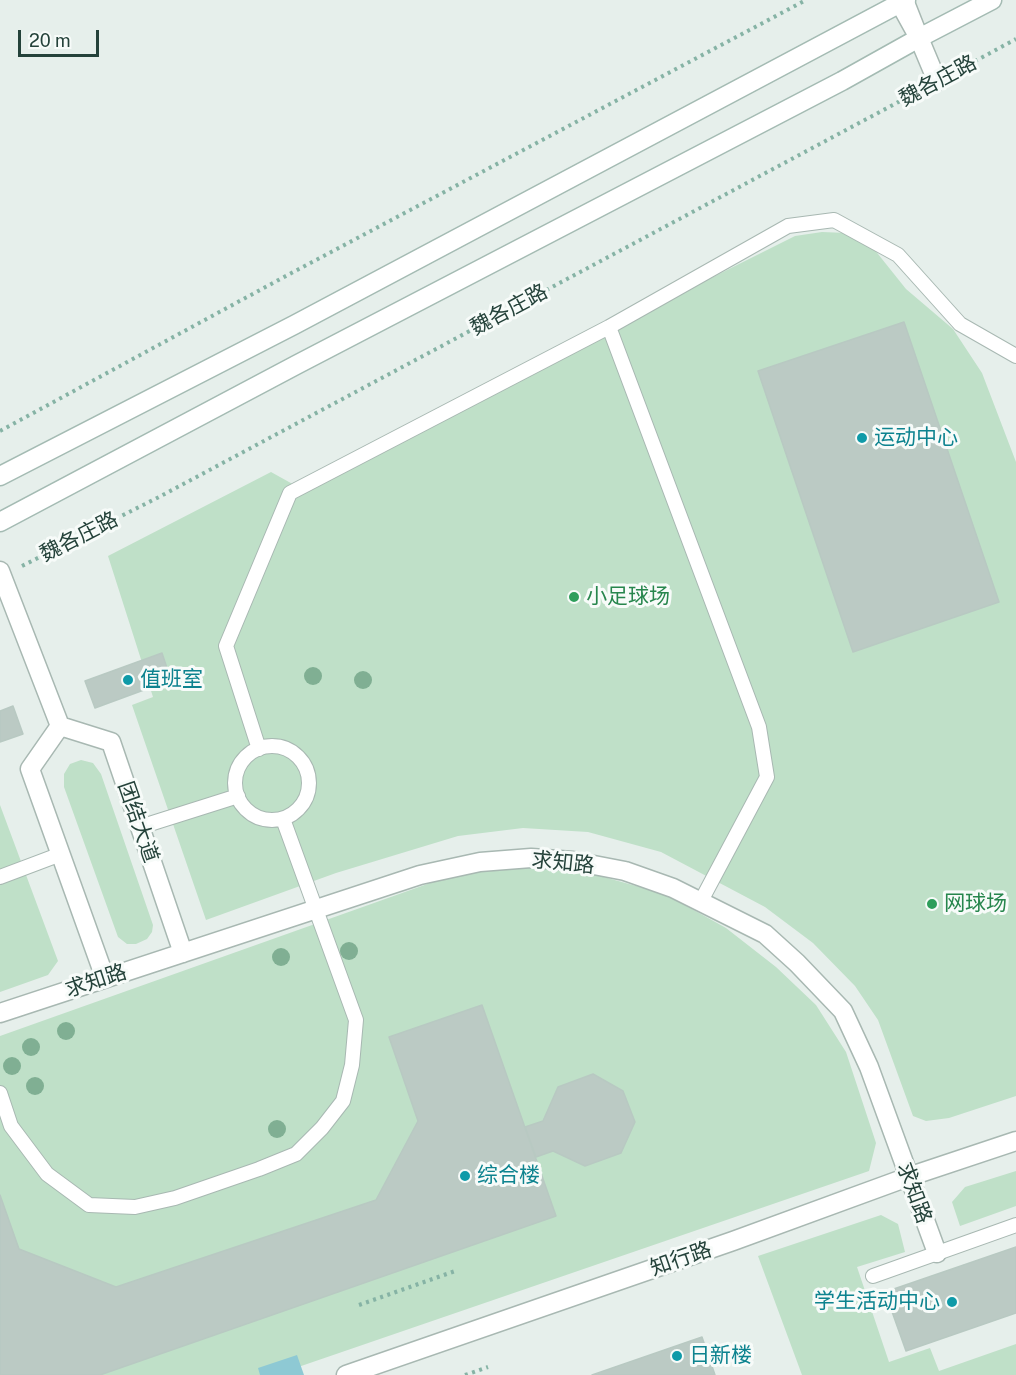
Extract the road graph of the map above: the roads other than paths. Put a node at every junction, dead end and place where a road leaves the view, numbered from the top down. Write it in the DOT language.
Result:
graph roads {
  1 [pos="992,0"];
  2 [pos="902,1"];
  3 [pos="919,38"];
  4 [pos="937,81"];
  5 [pos="609,327"];
  6 [pos="1016,356"];
  7 [pos="0,476"];
  8 [pos="0,522"];
  9 [pos="1,574"];
  10 [pos="60,726"];
  11 [pos="259,749"];
  12 [pos="238,796"];
  13 [pos="283,819"];
  14 [pos="140,826"];
  15 [pos="61,854"];
  16 [pos="0,878"];
  17 [pos="701,901"];
  18 [pos="315,909"];
  19 [pos="183,952"];
  20 [pos="105,978"];
  21 [pos="0,1012"];
  22 [pos="0,1093"];
  23 [pos="1016,1142"];
  24 [pos="908,1177"];
  25 [pos="1016,1224"];
  26 [pos="937,1253"];
  27 [pos="873,1276"];
  28 [pos="346,1375"];
  1 -- 3 [label="street"];
  2 -- 3 [label="street"];
  2 -- 7 [label="street"];
  3 -- 4 [label="street"];
  3 -- 8 [label="street"];
  5 -- 6 [label="lane"];
  5 -- 11 [label="lane"];
  5 -- 17 [label="lane"];
  9 -- 10 [label="street"];
  10 -- 14 [label="street, 团结大道"];
  10 -- 15 [label="street"];
  11 -- 12 [label="lane"];
  11 -- 13 [label="lane"];
  12 -- 13 [label="lane"];
  12 -- 14 [label="lane"];
  13 -- 18 [label="lane"];
  14 -- 19 [label="street, 团结大道"];
  15 -- 16 [label="lane"];
  15 -- 20 [label="street"];
  17 -- 18 [label="street, 求知路"];
  17 -- 24 [label="street, 求知路"];
  18 -- 19 [label="street, 求知路"];
  18 -- 22 [label="lane"];
  19 -- 20 [label="street, 求知路"];
  20 -- 21 [label="street, 求知路"];
  23 -- 24 [label="street, 知行路"];
  24 -- 26 [label="street, 求知路"];
  24 -- 28 [label="street, 知行路"];
  25 -- 26 [label="lane"];
  26 -- 27 [label="lane"];
}
